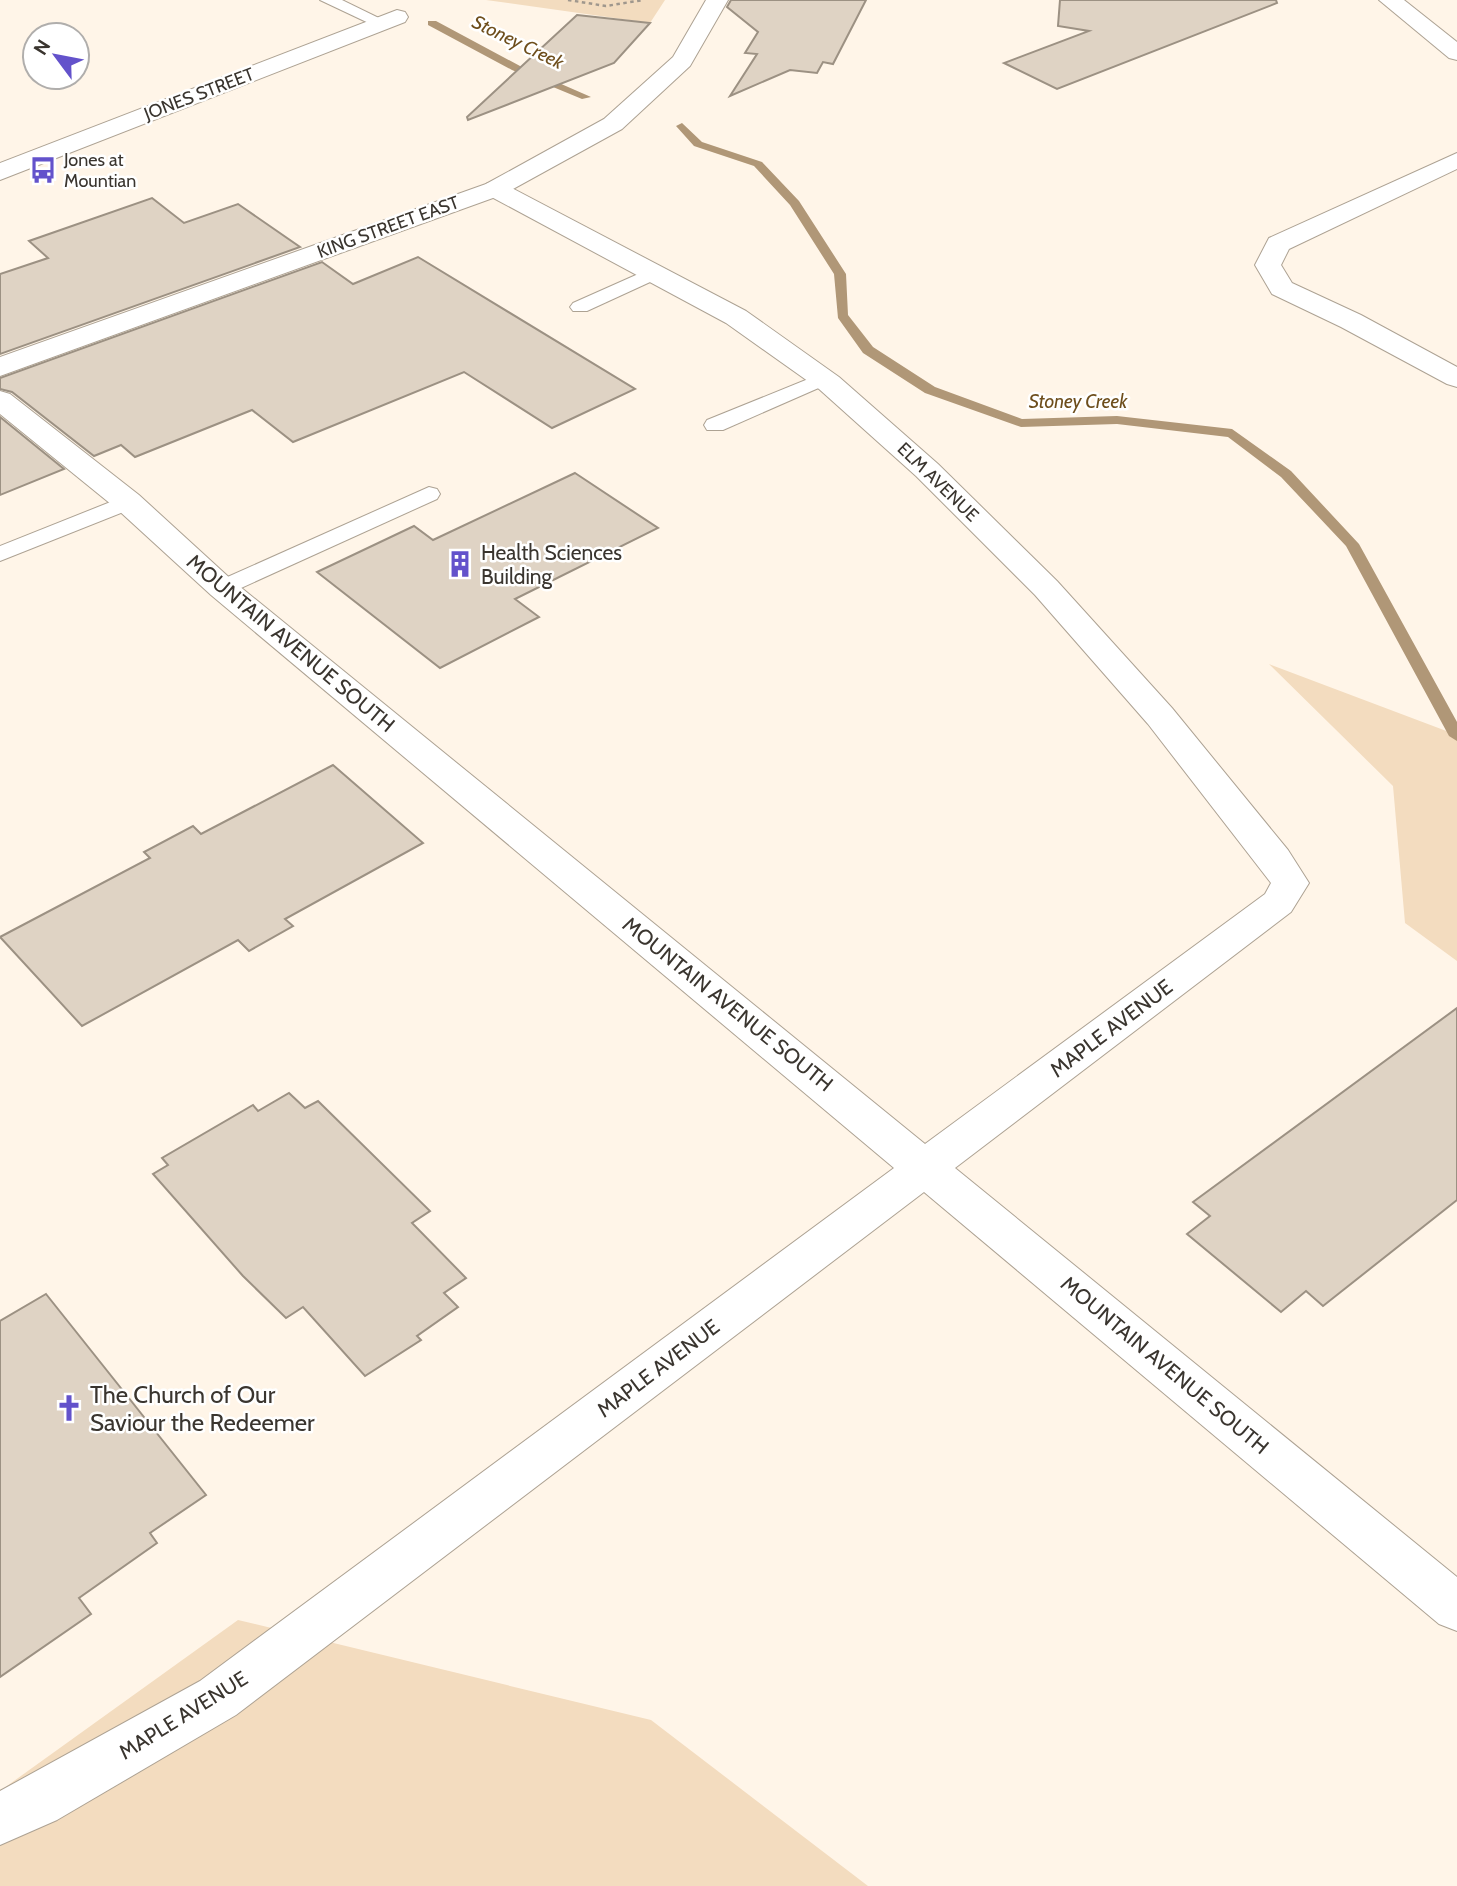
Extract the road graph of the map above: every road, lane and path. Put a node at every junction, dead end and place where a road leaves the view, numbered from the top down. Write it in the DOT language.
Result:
graph roads {
  1 [pos="328,0"];
  2 [pos="568,0"];
  3 [pos="643,0"];
  4 [pos="717,0"];
  5 [pos="1390,0"];
  6 [pos="389,20"];
  7 [pos="1457,53"];
  8 [pos="1457,160"];
  9 [pos="0,172"];
  10 [pos="495,189"];
  11 [pos="654,273"];
  12 [pos="580,307"];
  13 [pos="0,368"];
  14 [pos="1457,378"];
  15 [pos="823,379"];
  16 [pos="0,400"];
  17 [pos="715,425"];
  18 [pos="429,494"];
  19 [pos="128,502"];
  20 [pos="0,554"];
  21 [pos="222,588"];
  22 [pos="1290,883"];
  23 [pos="926,1167"];
  24 [pos="1457,1608"];
  25 [pos="0,1818"];
  1 -- 6 [label="lane"];
  2 -- 3 [label="path"];
  4 -- 10 [label="street, KING STREET EAST"];
  5 -- 7 [label="street"];
  6 -- 9 [label="street, JONES STREET"];
  8 -- 14 [label="street"];
  10 -- 11 [label="street, ELM AVENUE"];
  10 -- 13 [label="street, KING STREET EAST"];
  11 -- 12 [label="lane"];
  11 -- 15 [label="street, ELM AVENUE"];
  15 -- 17 [label="lane"];
  15 -- 22 [label="street, ELM AVENUE"];
  16 -- 19 [label="street, MOUNTAIN AVENUE SOUTH"];
  18 -- 21 [label="lane"];
  19 -- 20 [label="lane"];
  19 -- 21 [label="street, MOUNTAIN AVENUE SOUTH"];
  21 -- 23 [label="street, MOUNTAIN AVENUE SOUTH"];
  22 -- 23 [label="street, MAPLE AVENUE"];
  23 -- 24 [label="street, MOUNTAIN AVENUE SOUTH"];
  23 -- 25 [label="street, MAPLE AVENUE"];
}
